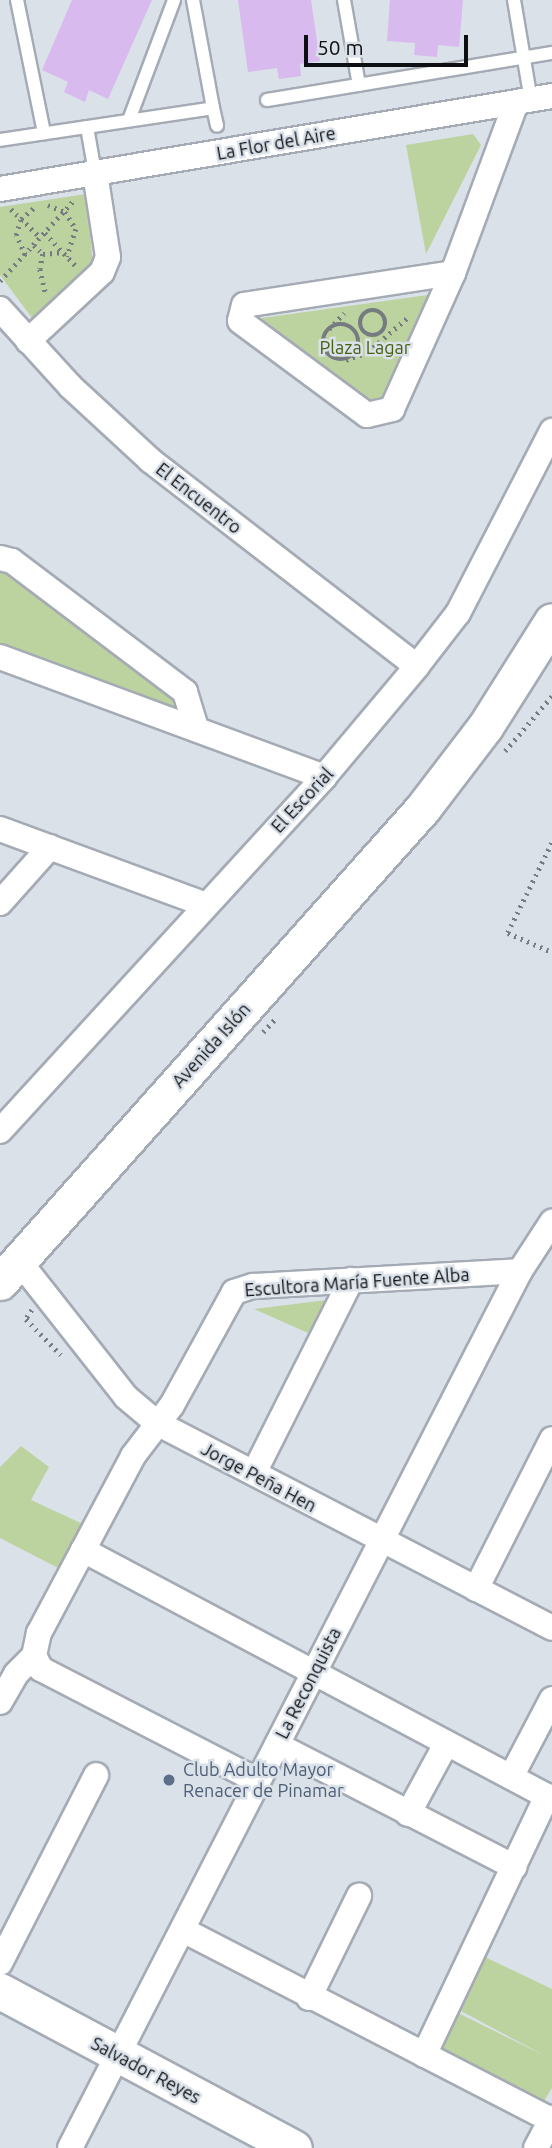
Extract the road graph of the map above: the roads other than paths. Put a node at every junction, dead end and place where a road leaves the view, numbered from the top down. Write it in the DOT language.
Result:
graph roads {
  1 [pos="17,0"];
  2 [pos="174,0"];
  3 [pos="193,0"];
  4 [pos="344,0"];
  5 [pos="514,0"];
  6 [pos="552,53"];
  7 [pos="524,57"];
  8 [pos="359,85"];
  9 [pos="267,100"];
  10 [pos="533,100"];
  11 [pos="213,107"];
  12 [pos="129,120"];
  13 [pos="217,126"];
  14 [pos="87,127"];
  15 [pos="44,133"];
  16 [pos="0,140"];
  17 [pos="95,173"];
  18 [pos="3,196"];
  19 [pos="453,273"];
  20 [pos="1,314"];
  21 [pos="28,341"];
  22 [pos="552,431"];
  23 [pos="0,558"];
  24 [pos="552,621"];
  25 [pos="0,657"];
  26 [pos="417,666"];
  27 [pos="552,667"];
  28 [pos="196,729"];
  29 [pos="324,777"];
  30 [pos="423,808"];
  31 [pos="0,829"];
  32 [pos="50,847"];
  33 [pos="0,902"];
  34 [pos="204,904"];
  35 [pos="0,1130"];
  36 [pos="552,1222"];
  37 [pos="520,1271"];
  38 [pos="9,1272"];
  39 [pos="351,1280"];
  40 [pos="157,1423"];
  41 [pos="552,1439"];
  42 [pos="254,1473"];
  43 [pos="381,1541"];
  44 [pos="83,1550"];
  45 [pos="476,1589"];
  46 [pos="552,1628"];
  47 [pos="34,1656"];
  48 [pos="314,1672"];
  49 [pos="552,1699"];
  50 [pos="0,1702"];
  51 [pos="446,1744"];
  52 [pos="277,1745"];
  53 [pos="96,1775"];
  54 [pos="511,1777"];
  55 [pos="258,1781"];
  56 [pos="550,1798"];
  57 [pos="408,1814"];
  58 [pos="514,1867"];
  59 [pos="359,1896"];
  60 [pos="185,1931"];
  61 [pos="0,1963"];
  62 [pos="0,1991"];
  63 [pos="309,1998"];
  64 [pos="119,2055"];
  65 [pos="424,2055"];
  66 [pos="552,2119"];
  67 [pos="70,2148"];
  68 [pos="294,2148"];
  69 [pos="536,2148"];
  1 -- 15 [label="lane"];
  2 -- 12 [label="lane"];
  3 -- 11 [label="lane"];
  4 -- 8 [label="lane"];
  5 -- 7 [label="lane"];
  6 -- 7 [label="lane"];
  7 -- 8 [label="lane"];
  7 -- 10 [label="lane"];
  8 -- 9 [label="lane"];
  10 -- 17 [label="street, La Flor del Aire"];
  10 -- 19 [label="street"];
  11 -- 12 [label="lane"];
  11 -- 13 [label="lane"];
  12 -- 14 [label="lane"];
  14 -- 15 [label="lane"];
  14 -- 17 [label="lane"];
  15 -- 16 [label="lane"];
  17 -- 18 [label="street, La Flor del Aire"];
  17 -- 21 [label="street"];
  19 -- 19 [label="street"];
  20 -- 21 [label="street, El Encuentro"];
  21 -- 26 [label="street, El Encuentro"];
  22 -- 26 [label="street, El Escorial"];
  23 -- 28 [label="street"];
  24 -- 30 [label="main road, Avenida Islón"];
  25 -- 28 [label="street"];
  26 -- 29 [label="street, El Escorial"];
  27 -- 30 [label="main road, Avenida Islón"];
  28 -- 29 [label="street"];
  29 -- 34 [label="street, El Escorial"];
  30 -- 38 [label="main road, Avenida Islón"];
  31 -- 32 [label="street"];
  32 -- 33 [label="street"];
  32 -- 34 [label="street"];
  34 -- 35 [label="street, El Escorial"];
  36 -- 37 [label="street, La Reconquista"];
  37 -- 39 [label="street, Escultora María Fuente Alba"];
  37 -- 43 [label="street, La Reconquista"];
  38 -- 40 [label="street, Jorge Peña Hen"];
  39 -- 40 [label="street, Escultora María Fuente Alba"];
  39 -- 42 [label="street"];
  40 -- 42 [label="street, Jorge Peña Hen"];
  40 -- 44 [label="street, Escultora María Fuente Alba"];
  41 -- 45 [label="street"];
  42 -- 43 [label="street, Jorge Peña Hen"];
  43 -- 45 [label="street, Jorge Peña Hen"];
  43 -- 48 [label="street, La Reconquista"];
  44 -- 47 [label="street, Escultora María Fuente Alba"];
  44 -- 48 [label="street"];
  45 -- 46 [label="street, Jorge Peña Hen"];
  47 -- 50 [label="street"];
  47 -- 55 [label="street"];
  48 -- 51 [label="street"];
  48 -- 52 [label="street, La Reconquista"];
  49 -- 54 [label="street"];
  51 -- 54 [label="street"];
  51 -- 57 [label="street"];
  52 -- 55 [label="street, La Reconquista"];
  52 -- 57 [label="street"];
  53 -- 61 [label="street"];
  54 -- 56 [label="street"];
  55 -- 60 [label="street, La Reconquista"];
  56 -- 58 [label="street"];
  57 -- 58 [label="street"];
  58 -- 65 [label="street"];
  59 -- 63 [label="street"];
  60 -- 63 [label="street"];
  60 -- 64 [label="street, La Reconquista"];
  62 -- 64 [label="main road, Salvador Reyes"];
  63 -- 65 [label="street"];
  64 -- 67 [label="street, La Reconquista"];
  64 -- 68 [label="main road, Salvador Reyes"];
  65 -- 66 [label="street"];
  66 -- 69 [label="street"];
}
